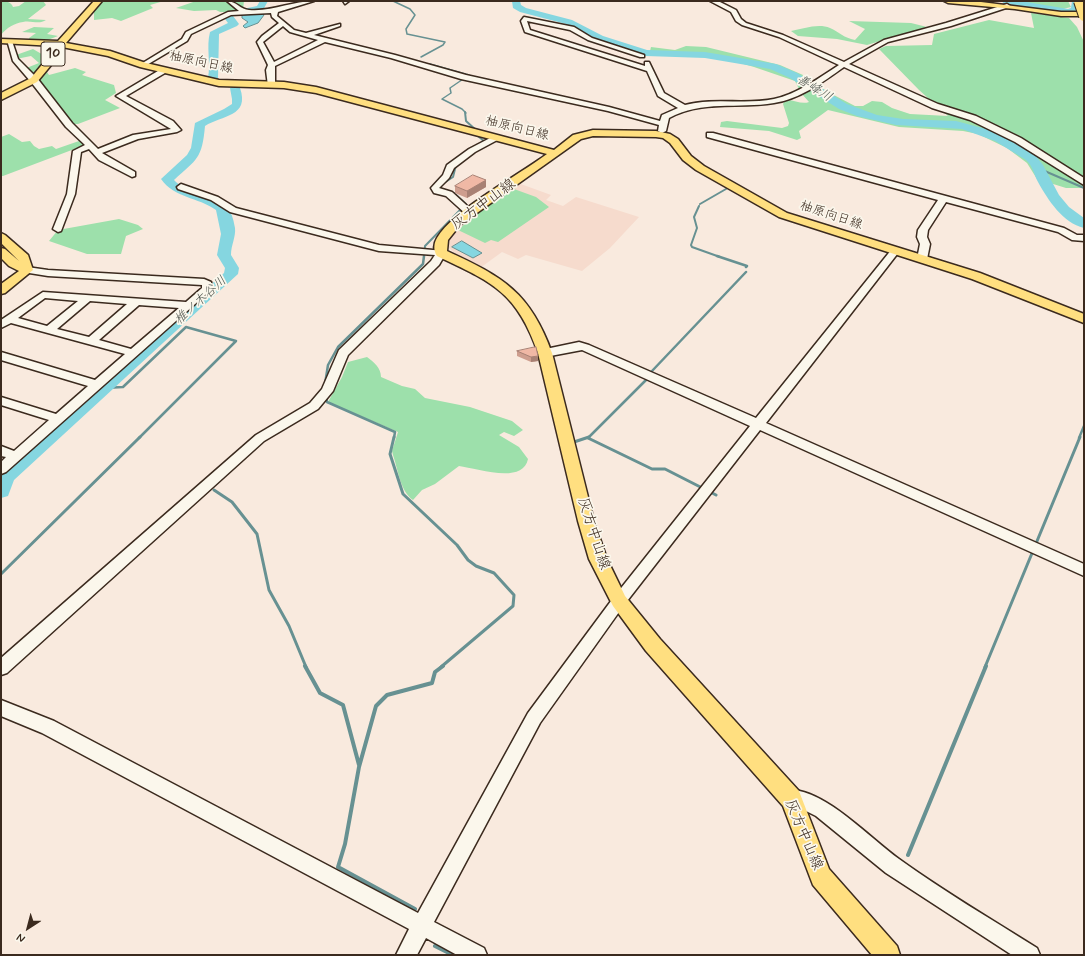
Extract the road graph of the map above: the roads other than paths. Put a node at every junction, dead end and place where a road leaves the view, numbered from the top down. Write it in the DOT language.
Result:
graph roads {
  1 [pos="98,1"];
  2 [pos="230,1"];
  3 [pos="311,1"];
  4 [pos="713,1"];
  5 [pos="948,1"];
  6 [pos="1079,1"];
  7 [pos="1007,6"];
  8 [pos="247,11"];
  9 [pos="275,11"];
  10 [pos="1084,15"];
  11 [pos="282,23"];
  12 [pos="338,25"];
  13 [pos="307,35"];
  14 [pos="324,40"];
  15 [pos="5,41"];
  16 [pos="60,44"];
  17 [pos="143,65"];
  18 [pos="272,65"];
  19 [pos="845,65"];
  20 [pos="166,70"];
  21 [pos="651,70"];
  22 [pos="34,80"];
  23 [pos="271,84"];
  24 [pos="1,97"];
  25 [pos="684,108"];
  26 [pos="663,129"];
  27 [pos="710,135"];
  28 [pos="497,138"];
  29 [pos="94,149"];
  30 [pos="555,153"];
  31 [pos="132,174"];
  32 [pos="1084,182"];
  33 [pos="181,187"];
  34 [pos="943,199"];
  35 [pos="470,213"];
  36 [pos="58,229"];
  37 [pos="1,237"];
  38 [pos="1084,238"];
  39 [pos="895,251"];
  40 [pos="1,252"];
  41 [pos="441,253"];
  42 [pos="922,259"];
  43 [pos="27,270"];
  44 [pos="1,290"];
  45 [pos="88,298"];
  46 [pos="137,301"];
  47 [pos="188,305"];
  48 [pos="1084,319"];
  49 [pos="5,322"];
  50 [pos="49,330"];
  51 [pos="90,342"];
  52 [pos="133,353"];
  53 [pos="545,353"];
  54 [pos="1,356"];
  55 [pos="97,385"];
  56 [pos="1,401"];
  57 [pos="58,419"];
  58 [pos="759,425"];
  59 [pos="1,451"];
  60 [pos="16,456"];
  61 [pos="1,469"];
  62 [pos="1084,570"];
  63 [pos="619,601"];
  64 [pos="1,668"];
  65 [pos="1,708"];
  66 [pos="791,799"];
  67 [pos="421,925"];
  68 [pos="406,955"];
  69 [pos="477,955"];
  70 [pos="888,955"];
  71 [pos="1030,955"];
  1 -- 16 [label="main road, 10"];
  2 -- 8 [label="street"];
  3 -- 9 [label="street"];
  4 -- 19 [label="street"];
  5 -- 7 [label="main road"];
  6 -- 10 [label="highway, bridge"];
  7 -- 10 [label="main road"];
  7 -- 19 [label="street"];
  8 -- 9 [label="street"];
  8 -- 17 [label="street"];
  9 -- 11 [label="street"];
  11 -- 13 [label="street"];
  11 -- 18 [label="street"];
  12 -- 13 [label="street"];
  13 -- 14 [label="street"];
  14 -- 18 [label="street"];
  14 -- 26 [label="street"];
  15 -- 16 [label="main road, 柚原向日線"];
  15 -- 22 [label="street"];
  16 -- 17 [label="main road, 柚原向日線"];
  16 -- 22 [label="main road, 10"];
  17 -- 20 [label="main road, 柚原向日線"];
  18 -- 23 [label="street"];
  19 -- 25 [label="street"];
  19 -- 32 [label="street"];
  20 -- 23 [label="main road, 柚原向日線"];
  20 -- 29 [label="street"];
  21 -- 21 [label="street"];
  21 -- 25 [label="street"];
  22 -- 24 [label="main road, 10"];
  22 -- 29 [label="street"];
  23 -- 28 [label="main road, 柚原向日線"];
  25 -- 26 [label="street"];
  26 -- 30 [label="main road, 柚原向日線"];
  26 -- 39 [label="main road, 柚原向日線"];
  27 -- 34 [label="street"];
  28 -- 30 [label="main road, 柚原向日線"];
  28 -- 35 [label="street"];
  29 -- 31 [label="street"];
  29 -- 36 [label="street"];
  30 -- 35 [label="main road, 灰方中山線"];
  33 -- 41 [label="street"];
  34 -- 38 [label="street"];
  34 -- 42 [label="street"];
  35 -- 41 [label="main road, 灰方中山線"];
  37 -- 43 [label="main road"];
  39 -- 42 [label="main road, 柚原向日線"];
  39 -- 58 [label="street"];
  40 -- 43 [label="main road"];
  41 -- 53 [label="main road, 灰方中山線"];
  41 -- 64 [label="street"];
  42 -- 48 [label="main road, 柚原向日線"];
  43 -- 44 [label="main road"];
  43 -- 47 [label="street"];
  45 -- 46 [label="street"];
  45 -- 49 [label="street"];
  45 -- 50 [label="street"];
  46 -- 47 [label="street"];
  46 -- 51 [label="street"];
  47 -- 52 [label="street"];
  49 -- 50 [label="street"];
  50 -- 51 [label="street"];
  51 -- 52 [label="street"];
  52 -- 55 [label="street"];
  53 -- 58 [label="street"];
  53 -- 63 [label="main road, 灰方中山線"];
  54 -- 55 [label="street"];
  55 -- 57 [label="street"];
  56 -- 57 [label="street"];
  57 -- 60 [label="street"];
  58 -- 62 [label="street"];
  58 -- 63 [label="street"];
  59 -- 60 [label="street"];
  60 -- 61 [label="street"];
  63 -- 66 [label="main road, 灰方中山線"];
  63 -- 67 [label="street"];
  65 -- 67 [label="street"];
  66 -- 70 [label="main road, 灰方中山線"];
  66 -- 71 [label="street"];
  67 -- 68 [label="street"];
  67 -- 69 [label="street"];
}
